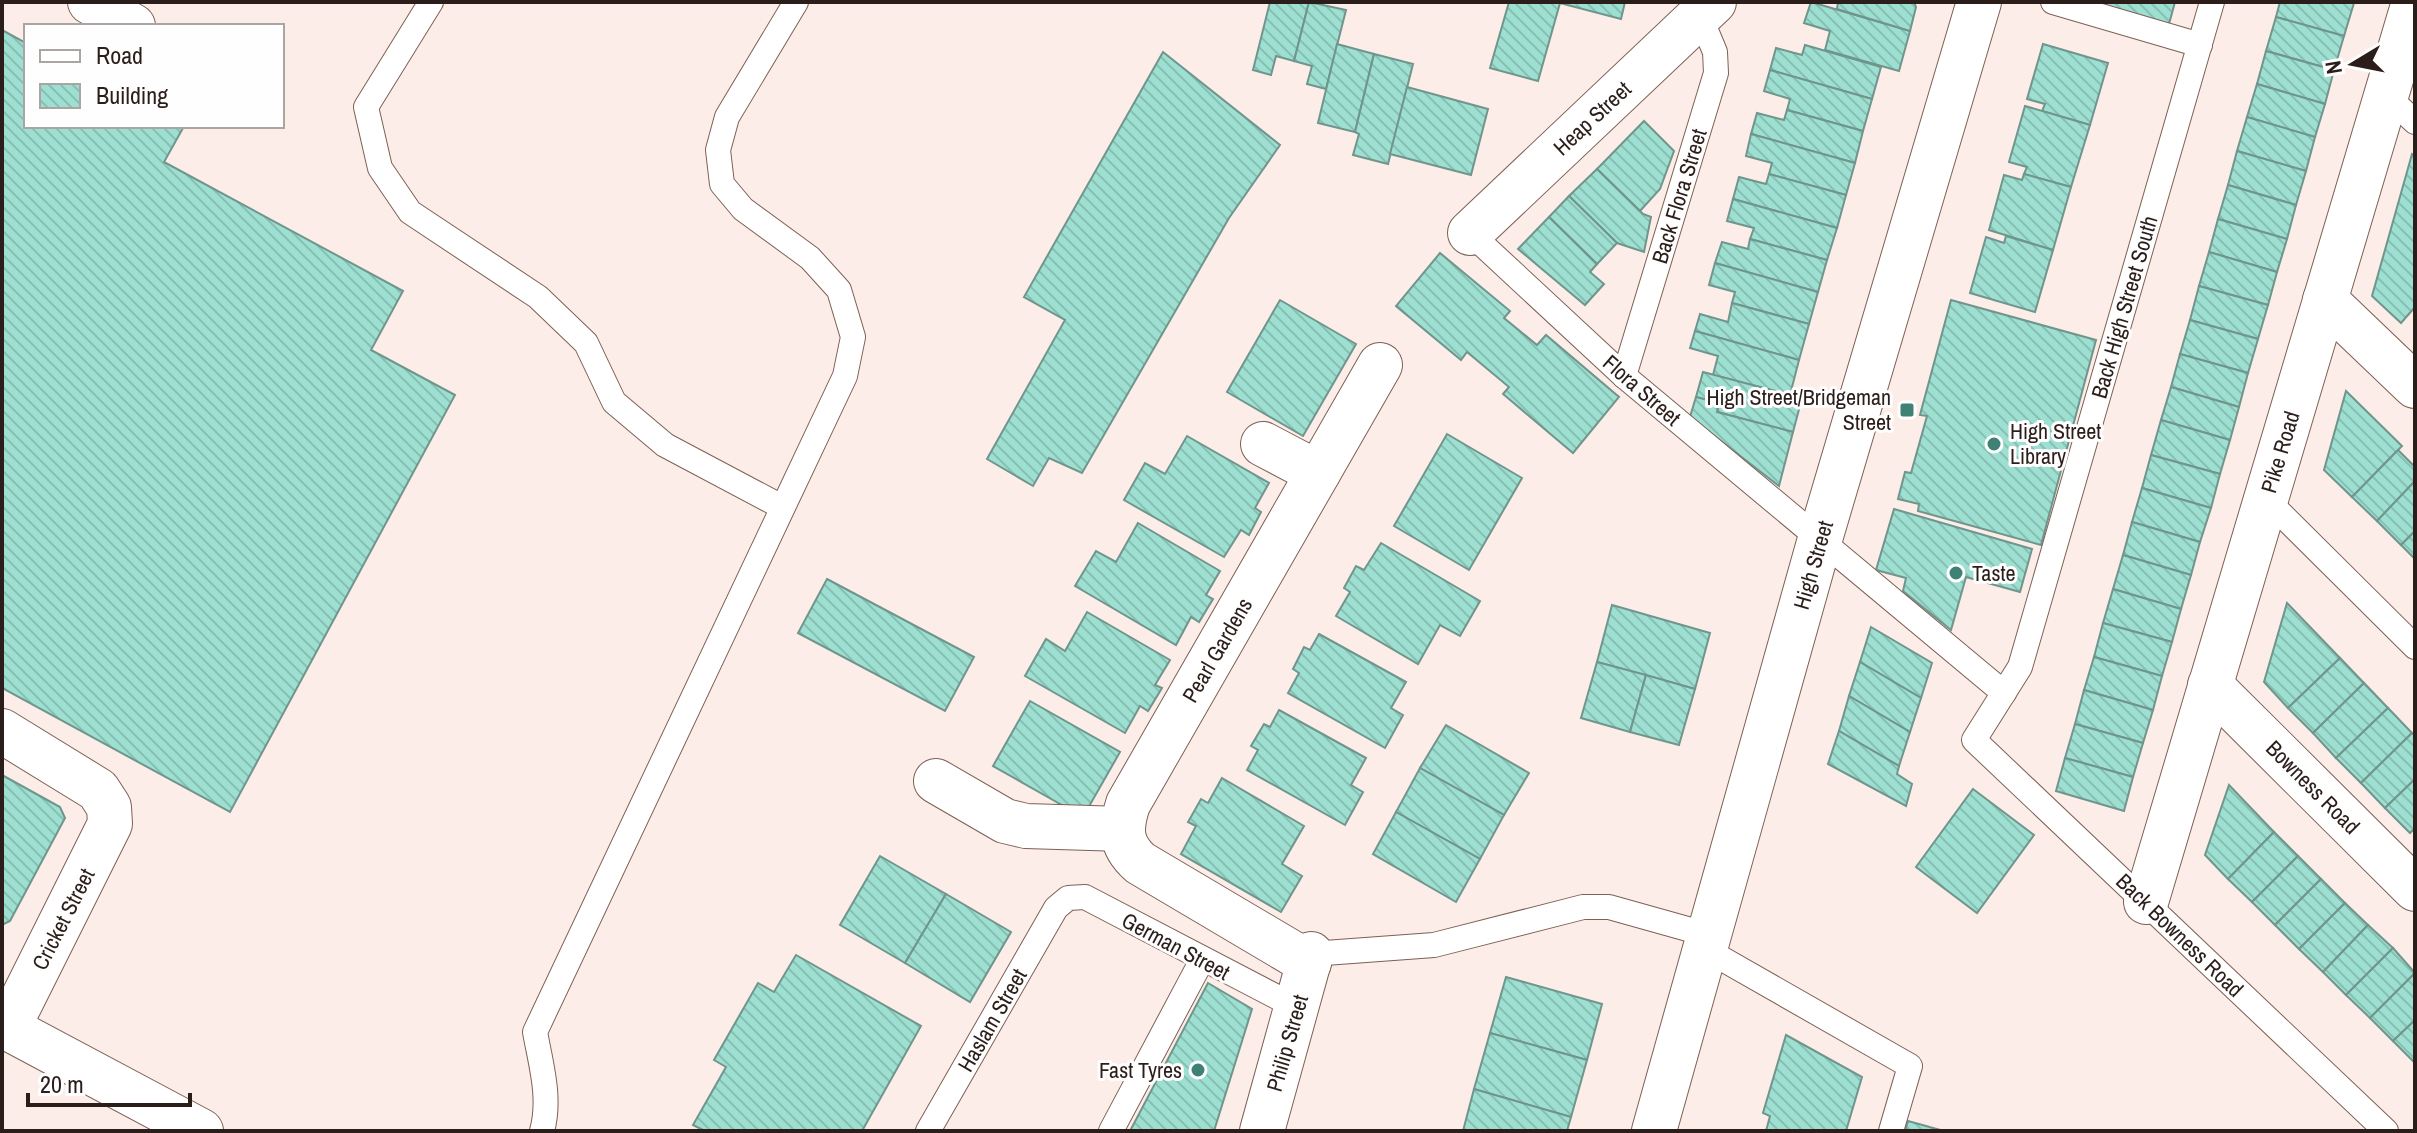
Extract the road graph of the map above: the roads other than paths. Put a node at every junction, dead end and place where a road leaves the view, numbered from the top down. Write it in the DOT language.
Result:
graph roads {
  1 [pos="90,2"];
  2 [pos="431,2"];
  3 [pos="796,2"];
  4 [pos="1979,2"];
  5 [pos="2053,2"];
  6 [pos="2212,2"];
  7 [pos="2414,2"];
  8 [pos="1707,9"];
  9 [pos="129,24"];
  10 [pos="2200,45"];
  11 [pos="2401,108"];
  12 [pos="1470,233"];
  13 [pos="2325,300"];
  14 [pos="1380,365"];
  15 [pos="1624,376"];
  16 [pos="2415,386"];
  17 [pos="1263,444"];
  18 [pos="1318,473"];
  19 [pos="2266,499"];
  20 [pos="782,507"];
  21 [pos="1820,539"];
  22 [pos="2415,647"];
  23 [pos="2210,685"];
  24 [pos="2004,693"];
  25 [pos="2,731"];
  26 [pos="1974,740"];
  27 [pos="936,781"];
  28 [pos="1123,829"];
  29 [pos="2415,889"];
  30 [pos="2146,902"];
  31 [pos="1056,908"];
  32 [pos="1707,942"];
  33 [pos="1310,958"];
  34 [pos="1202,960"];
  35 [pos="1298,1008"];
  36 [pos="5,1027"];
  37 [pos="201,1131"];
  38 [pos="542,1131"];
  39 [pos="928,1131"];
  40 [pos="1111,1131"];
  41 [pos="1262,1131"];
  42 [pos="1654,1131"];
  43 [pos="1891,1131"];
  44 [pos="2386,1131"];
  1 -- 9 [label="street"];
  2 -- 20 [label="lane"];
  3 -- 20 [label="lane"];
  4 -- 21 [label="street, High Street"];
  5 -- 10 [label="lane"];
  6 -- 10 [label="lane, Back High Street South"];
  7 -- 11 [label="street, Pike Road"];
  8 -- 12 [label="street, Heap Street"];
  8 -- 15 [label="lane, Back Flora Street"];
  10 -- 24 [label="lane, Back High Street South"];
  11 -- 13 [label="street, Pike Road"];
  12 -- 15 [label="lane, Flora Street"];
  13 -- 16 [label="street"];
  13 -- 19 [label="street, Pike Road"];
  14 -- 18 [label="street, Pearl Gardens"];
  15 -- 21 [label="lane, Flora Street"];
  17 -- 18 [label="street"];
  18 -- 28 [label="street, Pearl Gardens"];
  19 -- 22 [label="lane"];
  19 -- 23 [label="street, Pike Road"];
  20 -- 38 [label="lane"];
  21 -- 24 [label="lane"];
  21 -- 32 [label="street, High Street"];
  23 -- 29 [label="street, Bowness Road"];
  23 -- 30 [label="street, Pike Road"];
  24 -- 26 [label="lane, Back High Street South"];
  25 -- 36 [label="street, Cricket Street"];
  26 -- 30 [label="lane, Back Bowness Road"];
  27 -- 28 [label="street"];
  28 -- 33 [label="street"];
  30 -- 44 [label="lane, Back Bowness Road"];
  31 -- 34 [label="lane, German Street"];
  31 -- 39 [label="lane, Haslam Street"];
  32 -- 33 [label="lane"];
  32 -- 42 [label="street, High Street"];
  32 -- 43 [label="lane"];
  33 -- 35 [label="street, Philip Street"];
  34 -- 35 [label="lane, German Street"];
  34 -- 40 [label="lane"];
  35 -- 41 [label="street, Philip Street"];
  36 -- 37 [label="street"];
}
